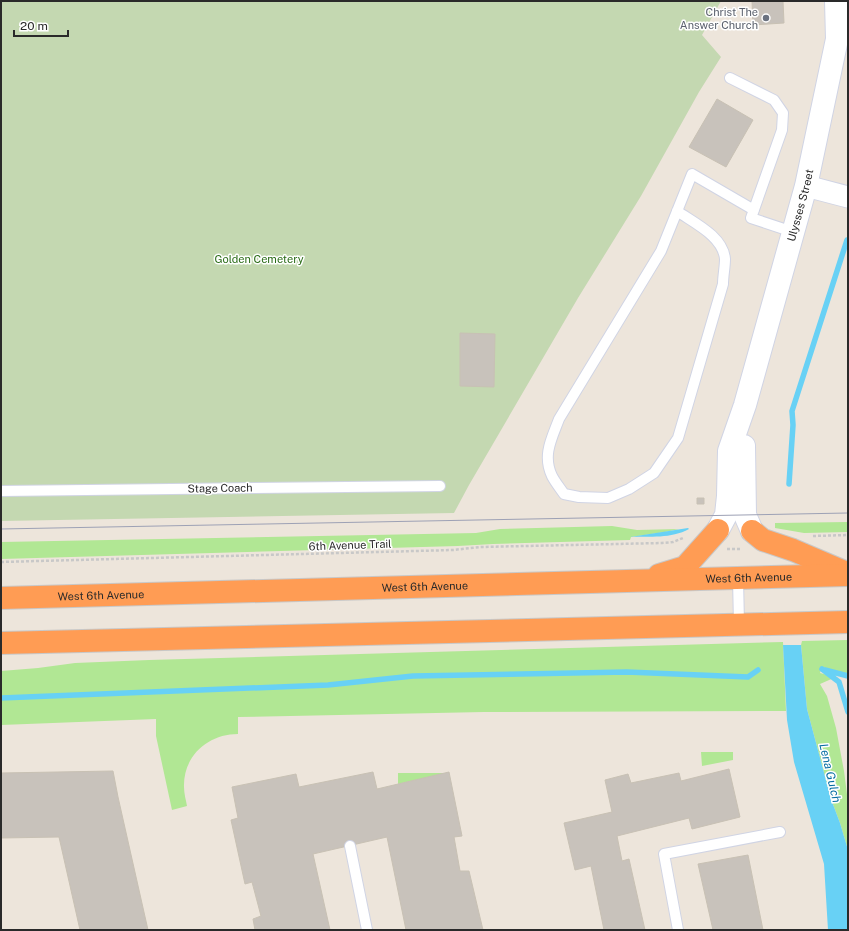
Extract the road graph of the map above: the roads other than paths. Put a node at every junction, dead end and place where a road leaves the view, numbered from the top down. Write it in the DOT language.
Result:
graph roads {
  1 [pos="836,1"];
  2 [pos="730,78"];
  3 [pos="806,186"];
  4 [pos="848,197"];
  5 [pos="754,210"];
  6 [pos="677,212"];
  7 [pos="793,232"];
  8 [pos="745,405"];
  9 [pos="440,486"];
  10 [pos="1,491"];
  11 [pos="721,539"];
  12 [pos="749,540"];
  13 [pos="848,574"];
  14 [pos="738,578"];
  15 [pos="636,582"];
  16 [pos="1,598"];
  17 [pos="848,622"];
  18 [pos="739,624"];
  19 [pos="1,643"];
  20 [pos="780,832"];
  21 [pos="350,846"];
  22 [pos="367,930"];
  23 [pos="678,930"];
  1 -- 3 [label="street, Ulysses Street"];
  2 -- 5 [label="lane"];
  3 -- 4 [label="street"];
  3 -- 7 [label="street, Ulysses Street"];
  5 -- 6 [label="lane"];
  5 -- 7 [label="lane"];
  6 -- 6 [label="lane"];
  7 -- 8 [label="street, Ulysses Street"];
  8 -- 11 [label="street, Ulysses Street"];
  8 -- 12 [label="street, Ulysses Street"];
  9 -- 10 [label="lane, Stage Coach"];
  11 -- 15 [label="highway"];
  12 -- 13 [label="highway"];
  13 -- 14 [label="highway, West 6th Avenue"];
  14 -- 15 [label="highway, West 6th Avenue"];
  14 -- 18 [label="lane"];
  15 -- 16 [label="highway, West 6th Avenue"];
  17 -- 18 [label="highway"];
  18 -- 19 [label="highway"];
  20 -- 23 [label="lane"];
  21 -- 22 [label="lane"];
}
